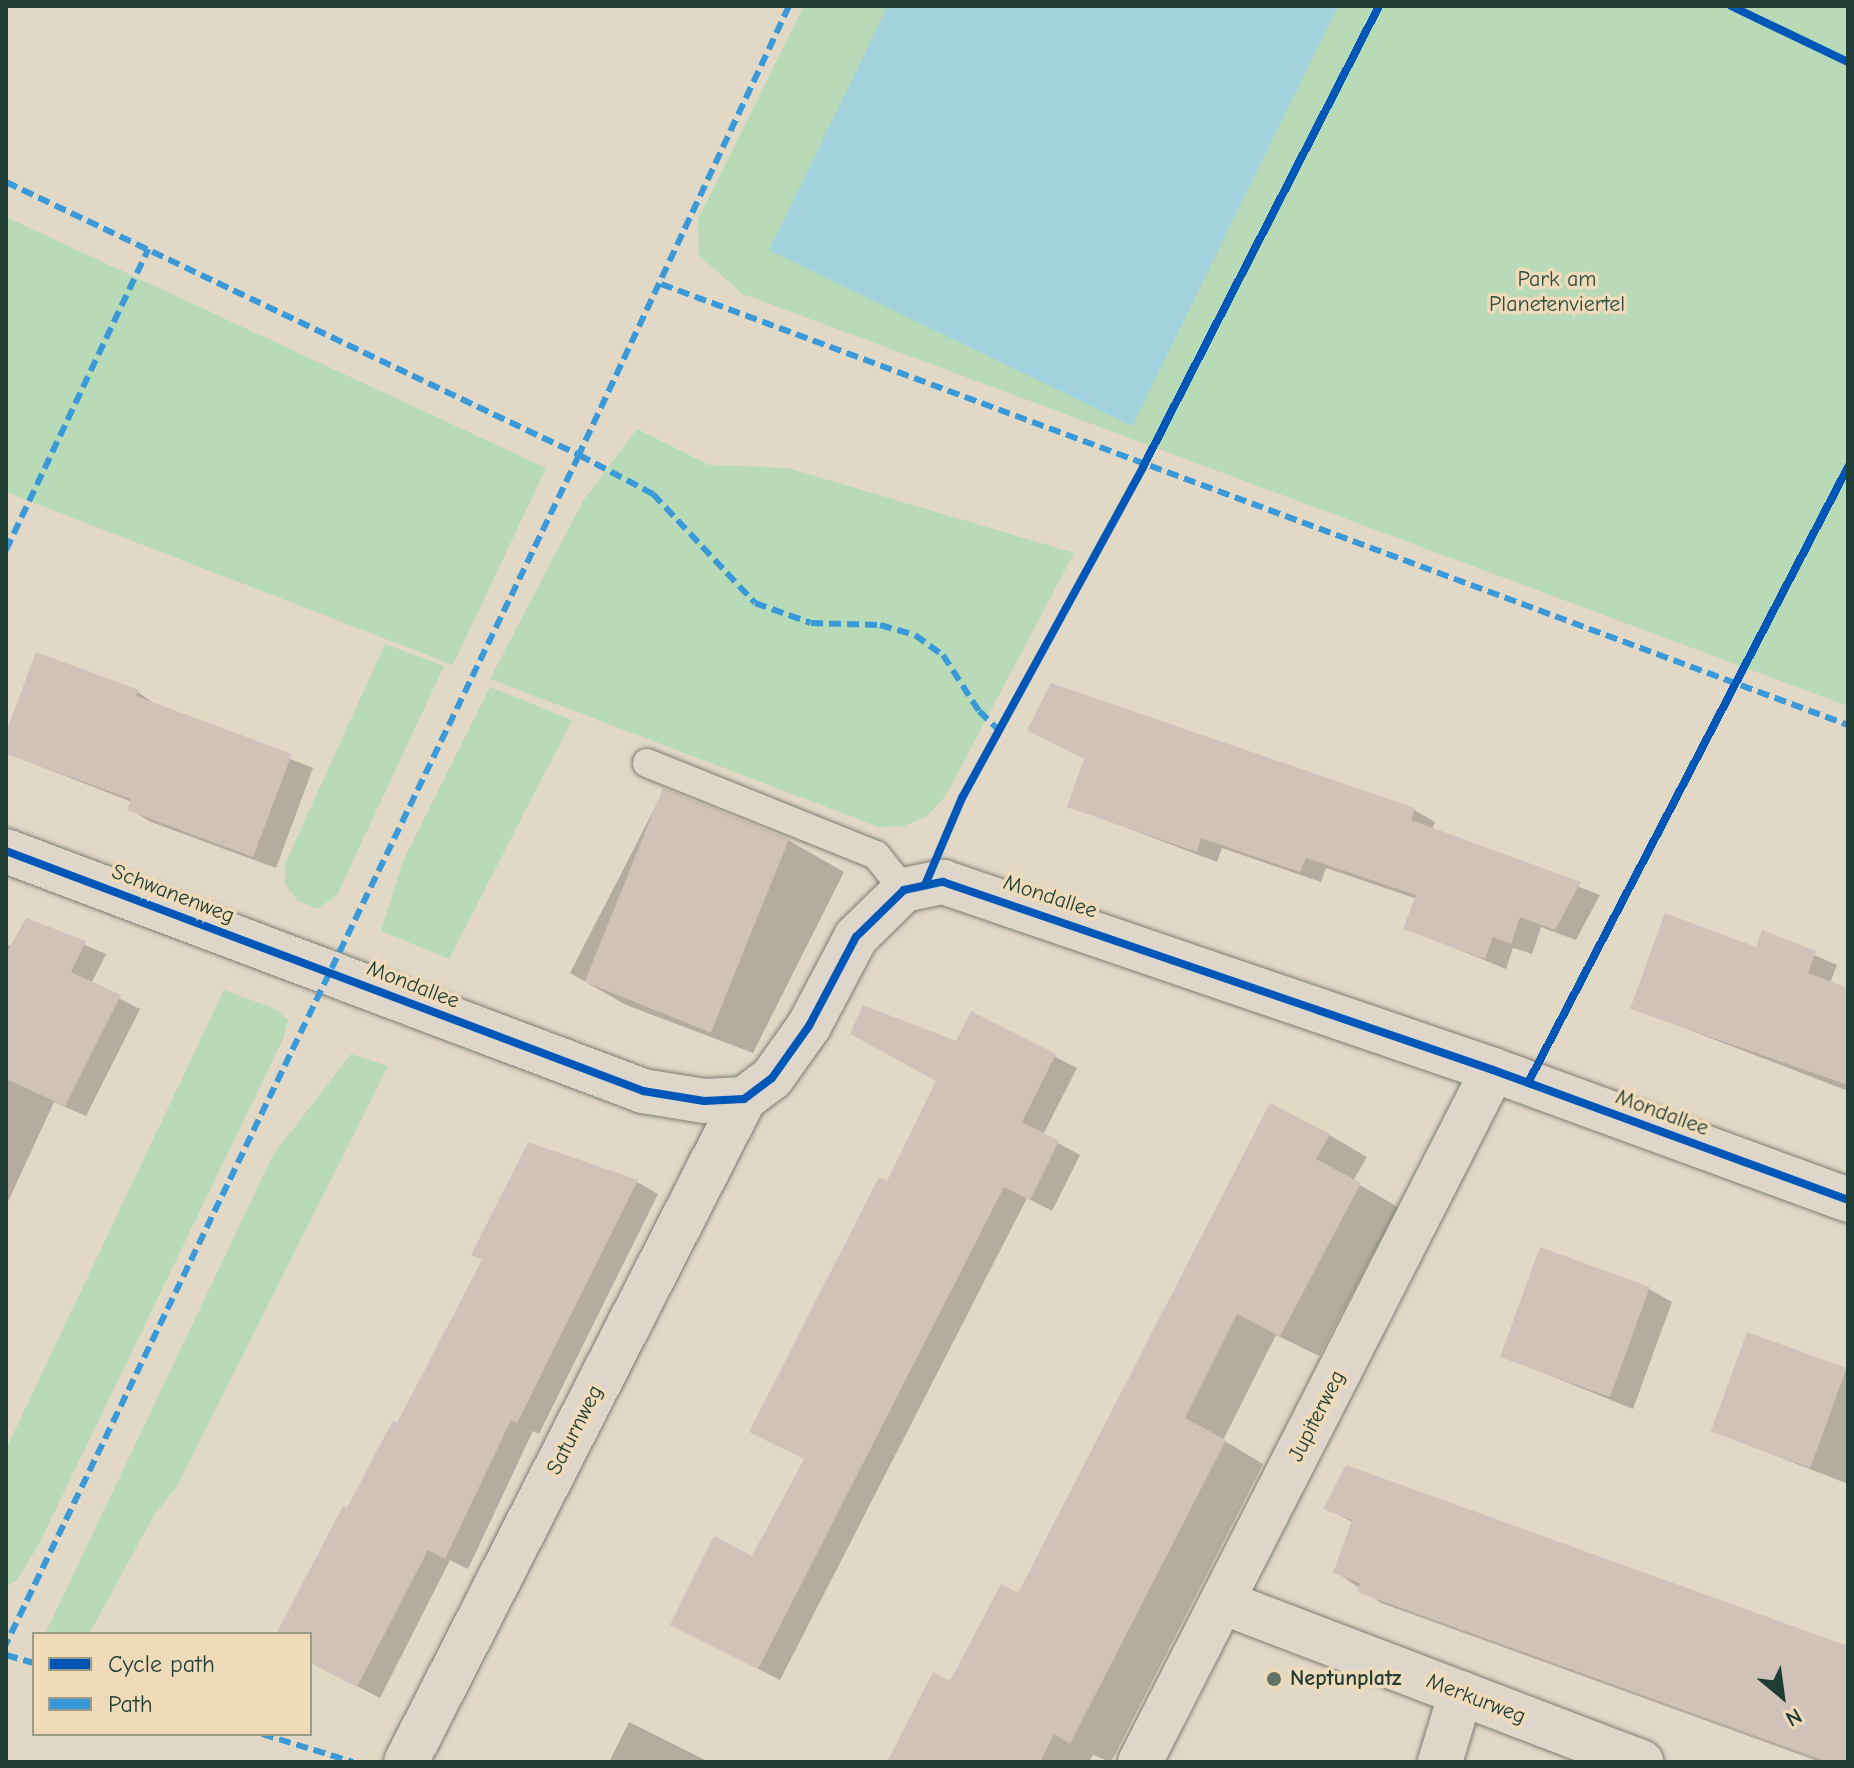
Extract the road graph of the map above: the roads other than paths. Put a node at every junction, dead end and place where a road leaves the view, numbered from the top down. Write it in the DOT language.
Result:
graph roads {
  1 [pos="647,763"];
  2 [pos="6,851"];
  3 [pos="904,890"];
  4 [pos="328,971"];
  5 [pos="1493,1070"];
  6 [pos="744,1099"];
  7 [pos="1848,1200"];
  8 [pos="1222,1602"];
  9 [pos="1461,1693"];
  10 [pos="406,1762"];
  11 [pos="1140,1762"];
  12 [pos="1440,1762"];
  13 [pos="1641,1762"];
  1 -- 3 [label="lane"];
  2 -- 4 [label="street, Schwanenweg"];
  3 -- 5 [label="street, Mondallee"];
  3 -- 6 [label="street"];
  4 -- 6 [label="street, Mondallee"];
  5 -- 7 [label="street, Mondallee"];
  5 -- 8 [label="street, Jupiterweg"];
  6 -- 10 [label="street, Saturnweg"];
  8 -- 9 [label="street, Merkurweg"];
  8 -- 11 [label="street, Jupiterweg"];
  9 -- 12 [label="street"];
  9 -- 13 [label="street, Merkurweg"];
}
